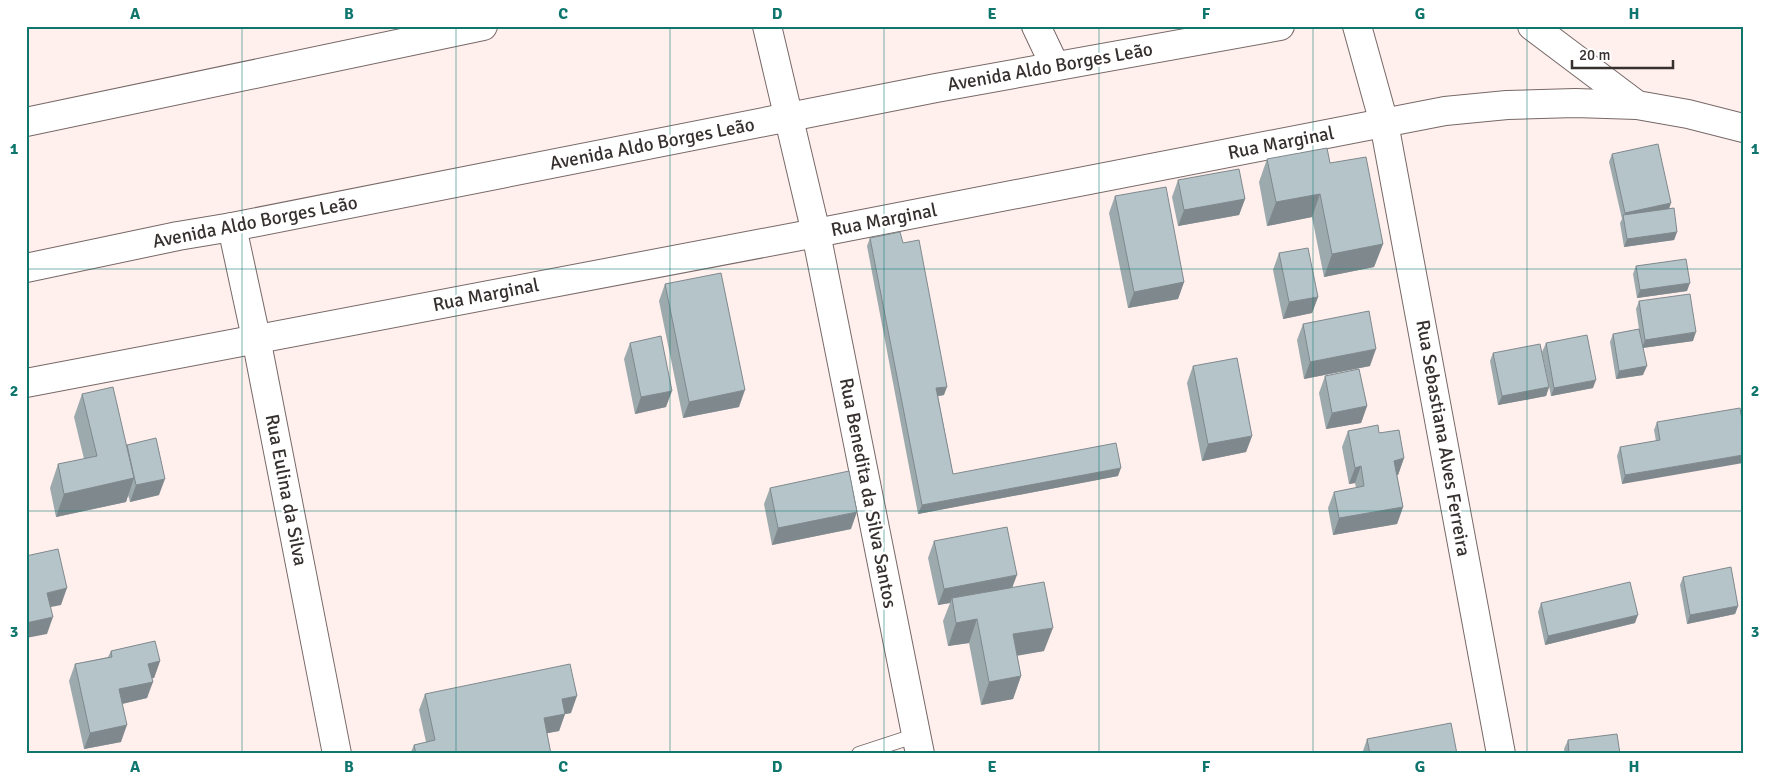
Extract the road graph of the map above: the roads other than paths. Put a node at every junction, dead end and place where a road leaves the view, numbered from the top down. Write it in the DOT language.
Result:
graph roads {
  1 [pos="483,26"];
  2 [pos="767,26"];
  3 [pos="1036,26"];
  4 [pos="1280,26"];
  5 [pos="1358,26"];
  6 [pos="1532,26"];
  7 [pos="1055,66"];
  8 [pos="1637,105"];
  9 [pos="788,118"];
  10 [pos="26,122"];
  11 [pos="1384,123"];
  12 [pos="1743,128"];
  13 [pos="232,227"];
  14 [pos="816,233"];
  15 [pos="26,268"];
  16 [pos="256,338"];
  17 [pos="26,383"];
  18 [pos="919,744"];
  19 [pos="336,754"];
  20 [pos="859,754"];
  21 [pos="1501,754"];
  1 -- 10 [label="street"];
  2 -- 9 [label="street, Rua Benedita da Silva Santos"];
  3 -- 7 [label="street"];
  4 -- 7 [label="street, Avenida Aldo Borges Leão"];
  5 -- 11 [label="street, Rua Sebastiana Alves Ferreira"];
  6 -- 8 [label="street"];
  7 -- 9 [label="street, Avenida Aldo Borges Leão"];
  8 -- 11 [label="street, Rua Marginal"];
  8 -- 12 [label="street, Rua Marginal"];
  9 -- 13 [label="street, Avenida Aldo Borges Leão"];
  9 -- 14 [label="street, Rua Benedita da Silva Santos"];
  11 -- 14 [label="street, Rua Marginal"];
  11 -- 21 [label="street, Rua Sebastiana Alves Ferreira"];
  13 -- 15 [label="street, Avenida Aldo Borges Leão"];
  13 -- 16 [label="street, Rua Eulina da Silva"];
  14 -- 16 [label="street, Rua Marginal"];
  14 -- 18 [label="street, Rua Benedita da Silva Santos"];
  16 -- 17 [label="street, Rua Marginal"];
  16 -- 19 [label="street, Rua Eulina da Silva"];
  18 -- 20 [label="lane"];
}
